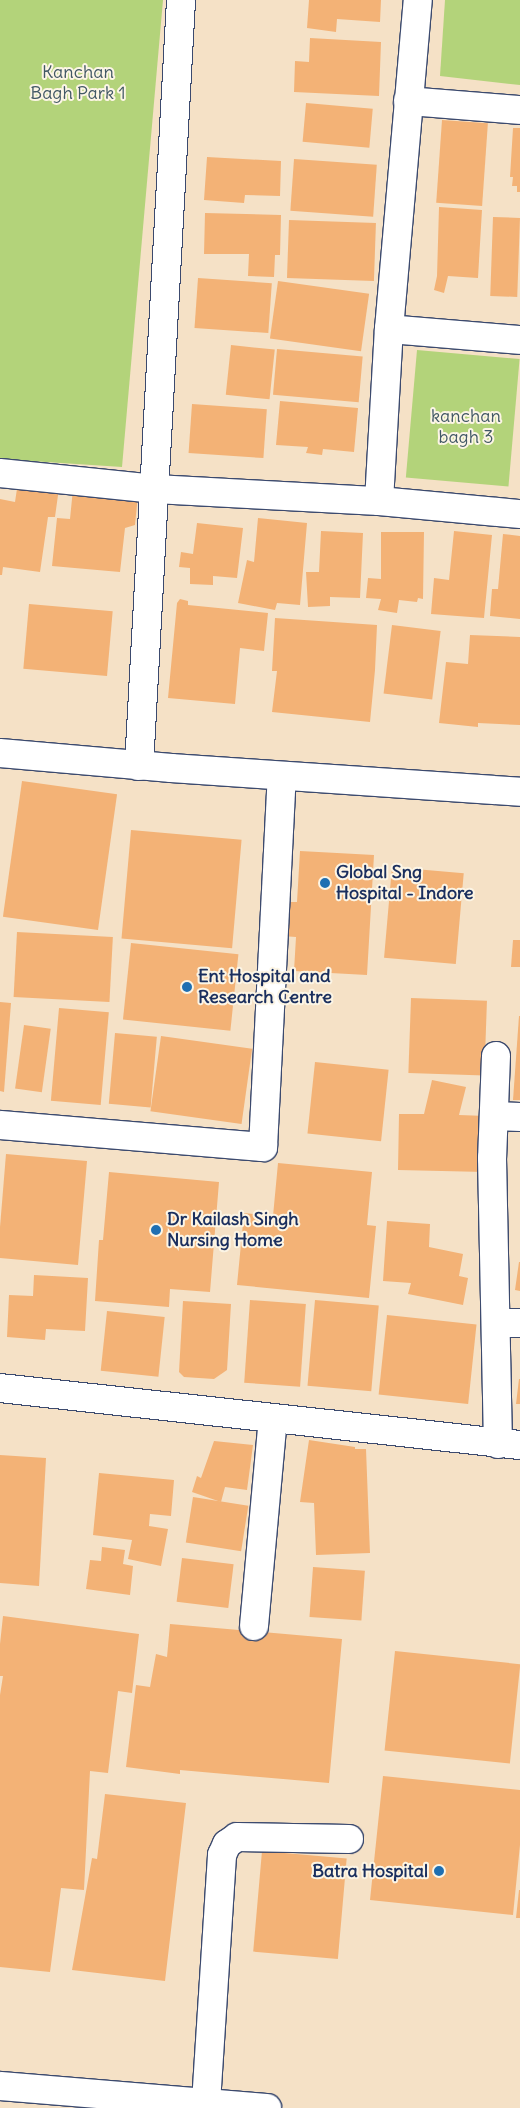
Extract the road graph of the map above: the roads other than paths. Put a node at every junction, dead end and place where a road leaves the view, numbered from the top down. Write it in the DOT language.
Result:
graph roads {
  1 [pos="181,0"];
  2 [pos="418,0"];
  3 [pos="408,101"];
  4 [pos="520,110"];
  5 [pos="389,329"];
  6 [pos="520,340"];
  7 [pos="0,472"];
  8 [pos="155,489"];
  9 [pos="379,502"];
  10 [pos="520,514"];
  11 [pos="0,752"];
  12 [pos="139,766"];
  13 [pos="282,776"];
  14 [pos="520,792"];
  15 [pos="496,1056"];
  16 [pos="507,1117"];
  17 [pos="0,1125"];
  18 [pos="508,1323"];
  19 [pos="0,1388"];
  20 [pos="273,1418"];
  21 [pos="509,1444"];
  22 [pos="254,1626"];
  23 [pos="349,1839"];
  24 [pos="0,2086"];
  25 [pos="206,2103"];
  26 [pos="267,2108"];
  1 -- 8 [label="street"];
  2 -- 3 [label="street"];
  3 -- 4 [label="street"];
  3 -- 5 [label="street"];
  5 -- 6 [label="street"];
  5 -- 9 [label="street"];
  7 -- 8 [label="street"];
  8 -- 9 [label="street"];
  8 -- 12 [label="street"];
  9 -- 10 [label="street"];
  11 -- 12 [label="street"];
  12 -- 13 [label="street"];
  13 -- 14 [label="street"];
  13 -- 17 [label="street"];
  15 -- 16 [label="street"];
  16 -- 18 [label="street"];
  18 -- 21 [label="street"];
  19 -- 20 [label="street"];
  20 -- 21 [label="street"];
  20 -- 22 [label="street"];
  23 -- 25 [label="street"];
  24 -- 25 [label="street"];
  25 -- 26 [label="street"];
}
